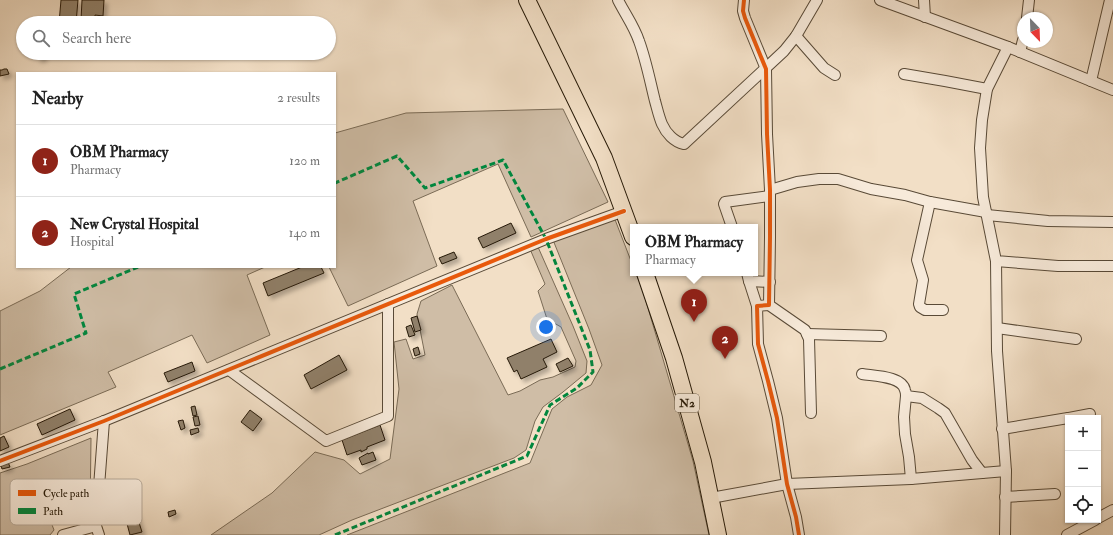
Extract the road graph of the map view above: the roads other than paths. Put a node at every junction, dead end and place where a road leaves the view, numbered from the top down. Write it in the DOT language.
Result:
graph roads {
  1 [pos="618,0"];
  2 [pos="744,0"];
  3 [pos="817,0"];
  4 [pos="880,0"];
  5 [pos="924,0"];
  6 [pos="1029,0"];
  7 [pos="1110,0"];
  8 [pos="531,2"];
  9 [pos="1028,12"];
  10 [pos="925,16"];
  11 [pos="796,36"];
  12 [pos="1008,47"];
  13 [pos="1021,48"];
  14 [pos="1020,52"];
  15 [pos="766,69"];
  16 [pos="904,74"];
  17 [pos="835,75"];
  18 [pos="1091,81"];
  19 [pos="987,90"];
  20 [pos="1113,90"];
  21 [pos="770,193"];
  22 [pos="930,202"];
  23 [pos="624,210"];
  24 [pos="986,213"];
  25 [pos="1113,222"];
  26 [pos="731,224"];
  27 [pos="630,228"];
  28 [pos="996,261"];
  29 [pos="1113,266"];
  30 [pos="646,276"];
  31 [pos="748,277"];
  32 [pos="770,282"];
  33 [pos="388,304"];
  34 [pos="770,305"];
  35 [pos="757,306"];
  36 [pos="943,310"];
  37 [pos="997,328"];
  38 [pos="808,334"];
  39 [pos="881,336"];
  40 [pos="1076,339"];
  41 [pos="229,370"];
  42 [pos="862,374"];
  43 [pos="906,396"];
  44 [pos="811,413"];
  45 [pos="1090,414"];
  46 [pos="1084,415"];
  47 [pos="1065,418"];
  48 [pos="104,421"];
  49 [pos="1002,428"];
  50 [pos="0,461"];
  51 [pos="1006,471"];
  52 [pos="982,473"];
  53 [pos="101,479"];
  54 [pos="911,479"];
  55 [pos="787,484"];
  56 [pos="1055,494"];
  57 [pos="1005,497"];
  58 [pos="711,498"];
  59 [pos="1113,510"];
  60 [pos="1101,516"];
  61 [pos="1091,523"];
  62 [pos="98,531"];
  63 [pos="1079,533"];
  64 [pos="63,535"];
  65 [pos="718,535"];
  66 [pos="799,535"];
  67 [pos="1005,535"];
  68 [pos="1067,535"];
  1 -- 15 [label="street"];
  2 -- 15 [label="street"];
  3 -- 11 [label="street"];
  4 -- 10 [label="street"];
  5 -- 10 [label="street"];
  6 -- 9 [label="street"];
  7 -- 18 [label="street"];
  8 -- 23 [label="highway"];
  10 -- 12 [label="street"];
  11 -- 15 [label="street"];
  11 -- 17 [label="street"];
  12 -- 14 [label="street"];
  12 -- 19 [label="street"];
  13 -- 14 [label="street"];
  14 -- 18 [label="street"];
  15 -- 21 [label="street"];
  16 -- 19 [label="street"];
  18 -- 20 [label="street"];
  19 -- 24 [label="street"];
  21 -- 22 [label="street"];
  21 -- 26 [label="street"];
  21 -- 32 [label="street"];
  22 -- 24 [label="street"];
  22 -- 36 [label="street"];
  23 -- 27 [label="highway"];
  23 -- 33 [label="street"];
  24 -- 25 [label="street"];
  24 -- 28 [label="street"];
  28 -- 29 [label="street"];
  28 -- 37 [label="street"];
  30 -- 58 [label="highway, N2"];
  31 -- 32 [label="street"];
  31 -- 35 [label="street"];
  32 -- 34 [label="street"];
  33 -- 41 [label="street"];
  33 -- 41 [label="street"];
  34 -- 35 [label="street"];
  34 -- 38 [label="street"];
  35 -- 55 [label="street"];
  37 -- 40 [label="street"];
  37 -- 49 [label="street"];
  38 -- 39 [label="street"];
  38 -- 44 [label="street"];
  41 -- 48 [label="street"];
  42 -- 43 [label="street"];
  43 -- 52 [label="street"];
  43 -- 54 [label="street"];
  45 -- 46 [label="street"];
  47 -- 49 [label="street"];
  48 -- 50 [label="street"];
  48 -- 53 [label="street"];
  49 -- 51 [label="street"];
  51 -- 52 [label="street"];
  51 -- 57 [label="street"];
  52 -- 54 [label="street"];
  54 -- 55 [label="street"];
  55 -- 58 [label="street"];
  55 -- 66 [label="street"];
  56 -- 57 [label="street"];
  57 -- 67 [label="street"];
  58 -- 65 [label="highway, N2"];
  59 -- 60 [label="street"];
  61 -- 63 [label="street"];
  62 -- 64 [label="street"];
  63 -- 68 [label="street"];
}
